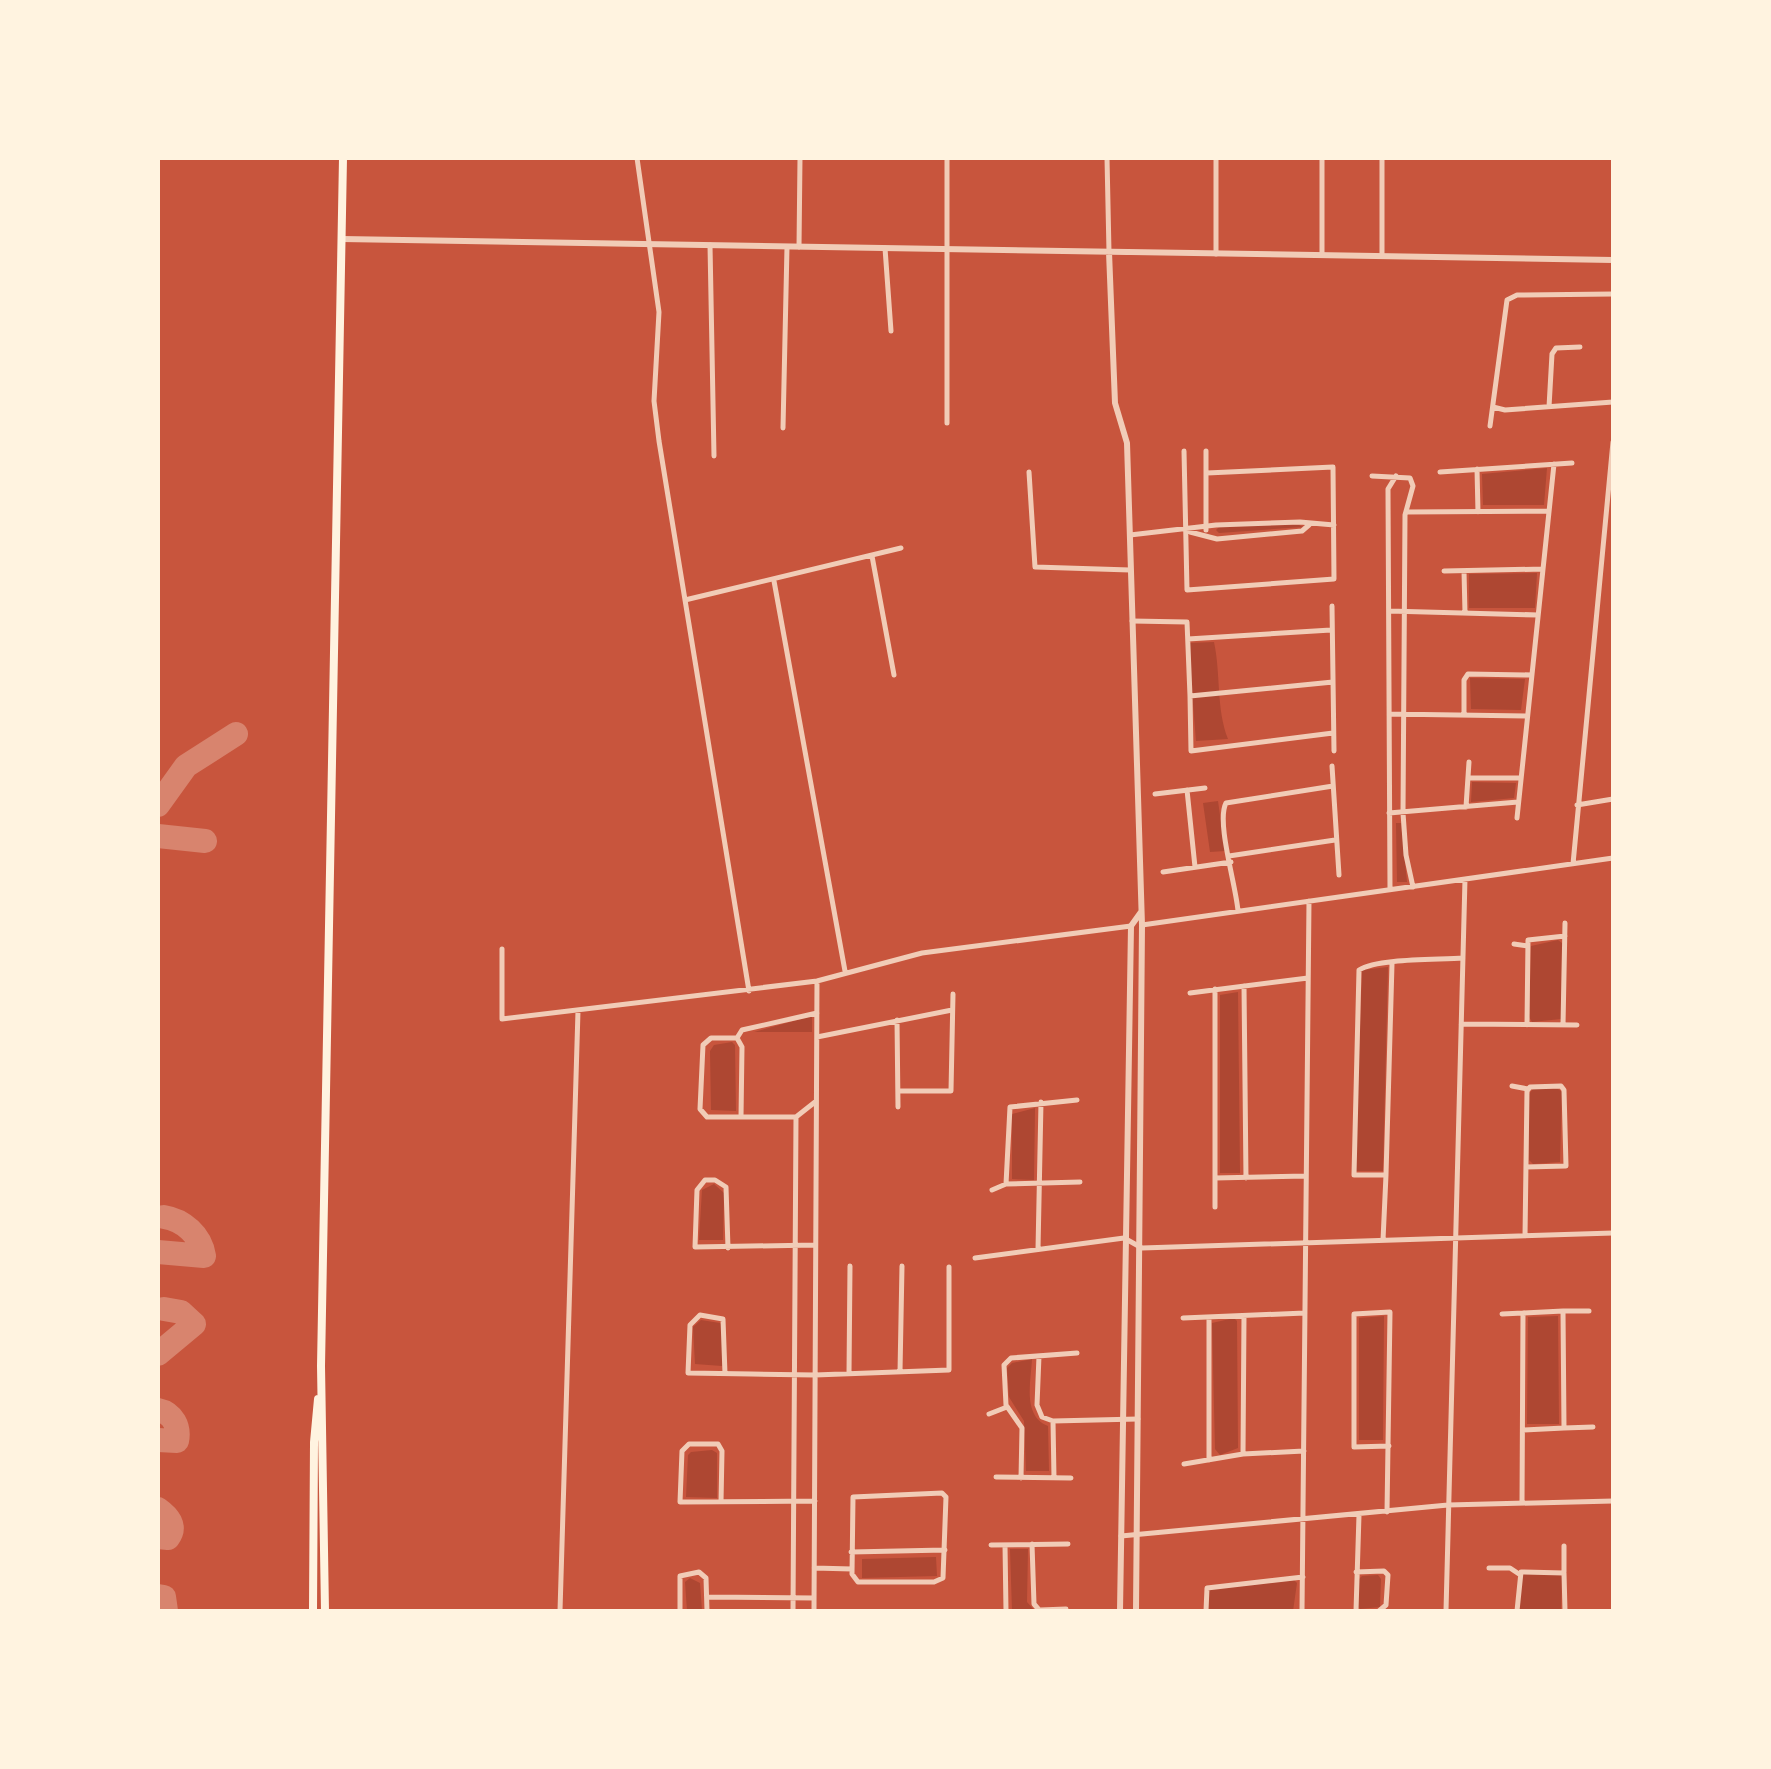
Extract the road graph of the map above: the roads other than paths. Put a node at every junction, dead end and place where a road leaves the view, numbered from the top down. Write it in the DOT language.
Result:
graph roads {
  1 [pos="343,158"];
  2 [pos="637,158"];
  3 [pos="800,158"];
  4 [pos="947,158"];
  5 [pos="1107,158"];
  6 [pos="1216,158"];
  7 [pos="1322,158"];
  8 [pos="1382,158"];
  9 [pos="342,239"];
  10 [pos="649,244"];
  11 [pos="710,245"];
  12 [pos="787,247"];
  13 [pos="799,247"];
  14 [pos="885,248"];
  15 [pos="946,249"];
  16 [pos="1109,252"];
  17 [pos="1216,254"];
  18 [pos="1322,255"];
  19 [pos="1382,256"];
  20 [pos="1613,260"];
  21 [pos="1613,294"];
  22 [pos="891,331"];
  23 [pos="1580,347"];
  24 [pos="1613,402"];
  25 [pos="1493,407"];
  26 [pos="1549,407"];
  27 [pos="947,423"];
  28 [pos="1490,426"];
  29 [pos="783,428"];
  30 [pos="1613,442"];
  31 [pos="1184,451"];
  32 [pos="1206,451"];
  33 [pos="714,456"];
  34 [pos="1611,459"];
  35 [pos="1572,463"];
  36 [pos="1554,464"];
  37 [pos="1477,469"];
  38 [pos="1029,472"];
  39 [pos="1440,472"];
  40 [pos="1207,473"];
  41 [pos="1613,474"];
  42 [pos="1372,476"];
  43 [pos="1396,476"];
  44 [pos="1549,511"];
  45 [pos="1613,511"];
  46 [pos="1406,512"];
  47 [pos="1478,512"];
  48 [pos="1605,515"];
  49 [pos="1309,525"];
  50 [pos="1334,525"];
  51 [pos="1206,528"];
  52 [pos="1185,531"];
  53 [pos="1130,535"];
  54 [pos="1207,536"];
  55 [pos="901,548"];
  56 [pos="872,556"];
  57 [pos="1543,569"];
  58 [pos="1130,570"];
  59 [pos="1444,571"];
  60 [pos="1464,571"];
  61 [pos="774,581"];
  62 [pos="685,600"];
  63 [pos="1332,606"];
  64 [pos="1389,611"];
  65 [pos="1404,612"];
  66 [pos="1465,613"];
  67 [pos="1538,615"];
  68 [pos="1132,621"];
  69 [pos="1331,630"];
  70 [pos="1188,639"];
  71 [pos="894,675"];
  72 [pos="1532,675"];
  73 [pos="1333,682"];
  74 [pos="1190,696"];
  75 [pos="1389,714"];
  76 [pos="1403,715"];
  77 [pos="1464,715"];
  78 [pos="1527,716"];
  79 [pos="1333,733"];
  80 [pos="1334,751"];
  81 [pos="1469,762"];
  82 [pos="1332,766"];
  83 [pos="1468,778"];
  84 [pos="1521,778"];
  85 [pos="1333,786"];
  86 [pos="1205,788"];
  87 [pos="1187,790"];
  88 [pos="1155,794"];
  89 [pos="1613,799"];
  90 [pos="1518,802"];
  91 [pos="1577,805"];
  92 [pos="1466,807"];
  93 [pos="1389,813"];
  94 [pos="1403,813"];
  95 [pos="1517,818"];
  96 [pos="1335,840"];
  97 [pos="1613,858"];
  98 [pos="1230,859"];
  99 [pos="1573,864"];
  100 [pos="1195,867"];
  101 [pos="1163,872"];
  102 [pos="1339,875"];
  103 [pos="1465,879"];
  104 [pos="1413,887"];
  105 [pos="1390,890"];
  106 [pos="1309,901"];
  107 [pos="1238,911"];
  108 [pos="1141,912"];
  109 [pos="1565,923"];
  110 [pos="1142,925"];
  111 [pos="1131,926"];
  112 [pos="1565,936"];
  113 [pos="1528,943"];
  114 [pos="1514,944"];
  115 [pos="502,949"];
  116 [pos="1463,958"];
  117 [pos="1392,964"];
  118 [pos="845,971"];
  119 [pos="1308,978"];
  120 [pos="817,981"];
  121 [pos="1244,986"];
  122 [pos="1215,989"];
  123 [pos="749,991"];
  124 [pos="1190,993"];
  125 [pos="953,994"];
  126 [pos="952,1010"];
  127 [pos="578,1011"];
  128 [pos="817,1013"];
  129 [pos="897,1020"];
  130 [pos="1461,1024"];
  131 [pos="1527,1025"];
  132 [pos="1563,1025"];
  133 [pos="1577,1025"];
  134 [pos="817,1037"];
  135 [pos="737,1038"];
  136 [pos="1512,1086"];
  137 [pos="1529,1088"];
  138 [pos="898,1091"];
  139 [pos="1077,1100"];
  140 [pos="816,1101"];
  141 [pos="1041,1102"];
  142 [pos="898,1107"];
  143 [pos="741,1117"];
  144 [pos="796,1117"];
  145 [pos="1526,1167"];
  146 [pos="1386,1175"];
  147 [pos="1306,1176"];
  148 [pos="1215,1178"];
  149 [pos="1246,1178"];
  150 [pos="1080,1182"];
  151 [pos="1006,1184"];
  152 [pos="1040,1184"];
  153 [pos="992,1190"];
  154 [pos="1215,1207"];
  155 [pos="1613,1233"];
  156 [pos="1525,1236"];
  157 [pos="1124,1238"];
  158 [pos="1455,1238"];
  159 [pos="1383,1240"];
  160 [pos="1306,1243"];
  161 [pos="795,1245"];
  162 [pos="815,1245"];
  163 [pos="728,1248"];
  164 [pos="1142,1248"];
  165 [pos="1038,1249"];
  166 [pos="975,1258"];
  167 [pos="850,1266"];
  168 [pos="902,1266"];
  169 [pos="949,1267"];
  170 [pos="1563,1311"];
  171 [pos="1589,1311"];
  172 [pos="1305,1313"];
  173 [pos="1523,1313"];
  174 [pos="1502,1314"];
  175 [pos="1244,1316"];
  176 [pos="1209,1317"];
  177 [pos="1183,1318"];
  178 [pos="1077,1353"];
  179 [pos="1039,1356"];
  180 [pos="321,1366"];
  181 [pos="900,1372"];
  182 [pos="725,1374"];
  183 [pos="849,1374"];
  184 [pos="794,1375"];
  185 [pos="815,1375"];
  186 [pos="1007,1406"];
  187 [pos="989,1414"];
  188 [pos="1122,1419"];
  189 [pos="1138,1419"];
  190 [pos="1053,1421"];
  191 [pos="1593,1427"];
  192 [pos="1564,1428"];
  193 [pos="1523,1430"];
  194 [pos="1389,1446"];
  195 [pos="1304,1451"];
  196 [pos="1243,1454"];
  197 [pos="1209,1460"];
  198 [pos="1184,1464"];
  199 [pos="996,1477"];
  200 [pos="1021,1478"];
  201 [pos="1054,1478"];
  202 [pos="1071,1478"];
  203 [pos="815,1501"];
  204 [pos="1613,1501"];
  205 [pos="721,1502"];
  206 [pos="793,1502"];
  207 [pos="1522,1503"];
  208 [pos="1448,1505"];
  209 [pos="1387,1512"];
  210 [pos="1359,1515"];
  211 [pos="1303,1519"];
  212 [pos="1137,1534"];
  213 [pos="1121,1536"];
  214 [pos="1032,1544"];
  215 [pos="1068,1544"];
  216 [pos="991,1545"];
  217 [pos="1005,1545"];
  218 [pos="1564,1546"];
  219 [pos="945,1550"];
  220 [pos="851,1552"];
  221 [pos="814,1568"];
  222 [pos="1489,1568"];
  223 [pos="852,1569"];
  224 [pos="1356,1572"];
  225 [pos="1564,1573"];
  226 [pos="1519,1574"];
  227 [pos="1303,1577"];
  228 [pos="707,1597"];
  229 [pos="793,1598"];
  230 [pos="814,1598"];
  231 [pos="1066,1609"];
  232 [pos="1039,1610"];
  233 [pos="313,1611"];
  234 [pos="325,1611"];
  235 [pos="560,1611"];
  236 [pos="680,1611"];
  237 [pos="707,1611"];
  238 [pos="793,1611"];
  239 [pos="814,1611"];
  240 [pos="1006,1611"];
  241 [pos="1120,1611"];
  242 [pos="1136,1611"];
  243 [pos="1206,1611"];
  244 [pos="1302,1611"];
  245 [pos="1356,1611"];
  246 [pos="1379,1611"];
  247 [pos="1446,1611"];
  248 [pos="1517,1611"];
  249 [pos="1565,1611"];
  1 -- 9 [label="main road"];
  2 -- 10 [label="street"];
  3 -- 13 [label="street"];
  4 -- 15 [label="street"];
  5 -- 16 [label="street"];
  6 -- 17 [label="street"];
  7 -- 18 [label="street"];
  8 -- 19 [label="street"];
  9 -- 10 [label="street"];
  9 -- 180 [label="main road"];
  10 -- 11 [label="street"];
  10 -- 62 [label="street"];
  11 -- 12 [label="street"];
  11 -- 33 [label="street"];
  12 -- 13 [label="street"];
  12 -- 29 [label="street"];
  13 -- 14 [label="street"];
  14 -- 15 [label="street"];
  14 -- 22 [label="street"];
  15 -- 16 [label="street"];
  15 -- 27 [label="street"];
  16 -- 17 [label="street"];
  16 -- 53 [label="street"];
  17 -- 18 [label="street"];
  18 -- 19 [label="street"];
  19 -- 20 [label="street"];
  21 -- 25 [label="street"];
  23 -- 26 [label="street"];
  24 -- 26 [label="street"];
  25 -- 26 [label="street"];
  25 -- 28 [label="street"];
  30 -- 34 [label="street"];
  31 -- 52 [label="street"];
  32 -- 40 [label="street"];
  34 -- 41 [label="street"];
  34 -- 48 [label="street"];
  35 -- 36 [label="street"];
  36 -- 37 [label="street"];
  36 -- 44 [label="street"];
  37 -- 39 [label="street"];
  37 -- 47 [label="street"];
  38 -- 58 [label="street"];
  40 -- 50 [label="street"];
  40 -- 51 [label="street"];
  42 -- 43 [label="street"];
  43 -- 46 [label="street"];
  43 -- 64 [label="street"];
  44 -- 47 [label="street"];
  44 -- 57 [label="street"];
  45 -- 48 [label="street"];
  46 -- 47 [label="street"];
  46 -- 65 [label="street"];
  48 -- 91 [label="street"];
  49 -- 50 [label="street"];
  49 -- 51 [label="street"];
  49 -- 54 [label="street"];
  50 -- 52 [label="street"];
  51 -- 52 [label="street"];
  51 -- 54 [label="street"];
  52 -- 53 [label="street"];
  52 -- 54 [label="street"];
  53 -- 58 [label="street"];
  55 -- 56 [label="street"];
  56 -- 61 [label="street"];
  56 -- 71 [label="street"];
  57 -- 60 [label="street"];
  57 -- 67 [label="street"];
  58 -- 68 [label="street"];
  59 -- 60 [label="street"];
  60 -- 66 [label="street"];
  61 -- 62 [label="street"];
  61 -- 118 [label="street"];
  62 -- 123 [label="street"];
  63 -- 69 [label="street"];
  64 -- 65 [label="street"];
  64 -- 75 [label="street"];
  65 -- 66 [label="street"];
  65 -- 76 [label="street"];
  66 -- 67 [label="street"];
  67 -- 72 [label="street"];
  68 -- 70 [label="street"];
  68 -- 108 [label="street"];
  69 -- 70 [label="street"];
  69 -- 73 [label="street"];
  70 -- 74 [label="street"];
  72 -- 77 [label="street"];
  72 -- 78 [label="street"];
  73 -- 74 [label="street"];
  73 -- 79 [label="street"];
  74 -- 79 [label="street"];
  75 -- 76 [label="street"];
  75 -- 93 [label="street"];
  76 -- 77 [label="street"];
  76 -- 94 [label="street"];
  77 -- 78 [label="street"];
  78 -- 84 [label="street"];
  79 -- 80 [label="street"];
  81 -- 83 [label="street"];
  82 -- 85 [label="street"];
  83 -- 84 [label="street"];
  83 -- 92 [label="street"];
  84 -- 90 [label="street"];
  85 -- 96 [label="street"];
  85 -- 98 [label="street"];
  86 -- 87 [label="street"];
  87 -- 88 [label="street"];
  87 -- 100 [label="street"];
  89 -- 91 [label="street"];
  90 -- 92 [label="street"];
  90 -- 95 [label="street"];
  91 -- 99 [label="street"];
  92 -- 94 [label="street"];
  93 -- 94 [label="street"];
  93 -- 105 [label="street"];
  94 -- 104 [label="street"];
  96 -- 98 [label="street"];
  96 -- 102 [label="street"];
  97 -- 99 [label="street"];
  98 -- 100 [label="street"];
  98 -- 107 [label="street"];
  99 -- 103 [label="street"];
  100 -- 101 [label="street"];
  103 -- 104 [label="street"];
  103 -- 116 [label="street"];
  104 -- 105 [label="street"];
  105 -- 106 [label="street"];
  106 -- 107 [label="street"];
  106 -- 119 [label="street"];
  107 -- 110 [label="street"];
  108 -- 110 [label="street"];
  108 -- 111 [label="street"];
  109 -- 112 [label="street"];
  110 -- 111 [label="street"];
  110 -- 164 [label="street"];
  111 -- 118 [label="street"];
  111 -- 157 [label="street"];
  112 -- 113 [label="street"];
  112 -- 132 [label="street"];
  113 -- 114 [label="street"];
  113 -- 131 [label="street"];
  115 -- 127 [label="street"];
  116 -- 117 [label="street"];
  116 -- 130 [label="street"];
  117 -- 146 [label="street"];
  117 -- 146 [label="street"];
  118 -- 120 [label="street"];
  119 -- 121 [label="street"];
  119 -- 147 [label="street"];
  120 -- 123 [label="street"];
  120 -- 128 [label="street"];
  121 -- 122 [label="street"];
  121 -- 149 [label="street"];
  122 -- 124 [label="street"];
  122 -- 148 [label="street"];
  123 -- 127 [label="street"];
  125 -- 126 [label="street"];
  126 -- 129 [label="street"];
  126 -- 138 [label="street"];
  127 -- 235 [label="street"];
  128 -- 134 [label="street"];
  128 -- 135 [label="street"];
  129 -- 134 [label="street"];
  129 -- 138 [label="street"];
  130 -- 131 [label="street"];
  130 -- 158 [label="street"];
  131 -- 132 [label="street"];
  132 -- 133 [label="street"];
  134 -- 140 [label="street"];
  135 -- 143 [label="street"];
  135 -- 143 [label="street"];
  136 -- 137 [label="street"];
  137 -- 145 [label="street"];
  137 -- 145 [label="street"];
  138 -- 142 [label="street"];
  139 -- 141 [label="street"];
  140 -- 144 [label="street"];
  140 -- 162 [label="street"];
  141 -- 151 [label="street"];
  141 -- 152 [label="street"];
  143 -- 144 [label="street"];
  144 -- 161 [label="street"];
  145 -- 156 [label="street"];
  146 -- 159 [label="street"];
  147 -- 149 [label="street"];
  147 -- 160 [label="street"];
  148 -- 149 [label="street"];
  148 -- 154 [label="street"];
  150 -- 152 [label="street"];
  151 -- 152 [label="street"];
  151 -- 153 [label="street"];
  152 -- 165 [label="street"];
  155 -- 156 [label="street"];
  156 -- 158 [label="street"];
  157 -- 164 [label="street"];
  157 -- 165 [label="street"];
  157 -- 188 [label="street"];
  158 -- 159 [label="street"];
  158 -- 208 [label="street"];
  159 -- 160 [label="street"];
  160 -- 164 [label="street"];
  160 -- 172 [label="street"];
  161 -- 162 [label="street"];
  161 -- 163 [label="street"];
  161 -- 184 [label="street"];
  162 -- 185 [label="street"];
  163 -- 163 [label="street"];
  164 -- 189 [label="street"];
  165 -- 166 [label="street"];
  167 -- 183 [label="street"];
  168 -- 181 [label="street"];
  169 -- 181 [label="street"];
  170 -- 171 [label="street"];
  170 -- 173 [label="street"];
  170 -- 192 [label="street"];
  172 -- 175 [label="street"];
  172 -- 195 [label="street"];
  173 -- 174 [label="street"];
  173 -- 193 [label="street"];
  175 -- 176 [label="street"];
  175 -- 196 [label="street"];
  176 -- 177 [label="street"];
  176 -- 197 [label="street"];
  178 -- 179 [label="street"];
  179 -- 186 [label="street"];
  179 -- 190 [label="street"];
  180 -- 233 [label="main road"];
  180 -- 234 [label="main road"];
  181 -- 183 [label="street"];
  182 -- 182 [label="street"];
  182 -- 184 [label="street"];
  183 -- 185 [label="street"];
  184 -- 185 [label="street"];
  184 -- 206 [label="street"];
  185 -- 203 [label="street"];
  186 -- 187 [label="street"];
  186 -- 200 [label="street"];
  188 -- 189 [label="street"];
  188 -- 190 [label="street"];
  188 -- 213 [label="street"];
  189 -- 212 [label="street"];
  190 -- 201 [label="street"];
  191 -- 192 [label="street"];
  192 -- 193 [label="street"];
  193 -- 207 [label="street"];
  194 -- 194 [label="street"];
  194 -- 209 [label="street"];
  195 -- 196 [label="street"];
  195 -- 211 [label="street"];
  196 -- 197 [label="street"];
  197 -- 198 [label="street"];
  199 -- 200 [label="street"];
  200 -- 201 [label="street"];
  201 -- 202 [label="street"];
  203 -- 206 [label="street"];
  203 -- 221 [label="street"];
  204 -- 207 [label="street"];
  205 -- 205 [label="street"];
  205 -- 206 [label="street"];
  206 -- 229 [label="street"];
  207 -- 208 [label="street"];
  208 -- 209 [label="street"];
  208 -- 247 [label="street"];
  209 -- 210 [label="street"];
  210 -- 211 [label="street"];
  210 -- 224 [label="street"];
  211 -- 212 [label="street"];
  211 -- 227 [label="street"];
  212 -- 213 [label="street"];
  212 -- 242 [label="street"];
  213 -- 241 [label="street"];
  214 -- 215 [label="street"];
  214 -- 217 [label="street"];
  214 -- 232 [label="street"];
  216 -- 217 [label="street"];
  217 -- 240 [label="street"];
  218 -- 225 [label="street"];
  219 -- 220 [label="street"];
  219 -- 220 [label="street"];
  219 -- 223 [label="street"];
  220 -- 223 [label="street"];
  221 -- 223 [label="street"];
  221 -- 230 [label="street"];
  222 -- 226 [label="street"];
  224 -- 245 [label="street"];
  224 -- 246 [label="street"];
  225 -- 226 [label="street"];
  225 -- 249 [label="street"];
  226 -- 248 [label="street"];
  227 -- 243 [label="street"];
  227 -- 244 [label="street"];
  228 -- 229 [label="street"];
  228 -- 236 [label="street"];
  228 -- 237 [label="street"];
  229 -- 230 [label="street"];
  229 -- 238 [label="street"];
  230 -- 239 [label="street"];
  231 -- 232 [label="street"];
}
